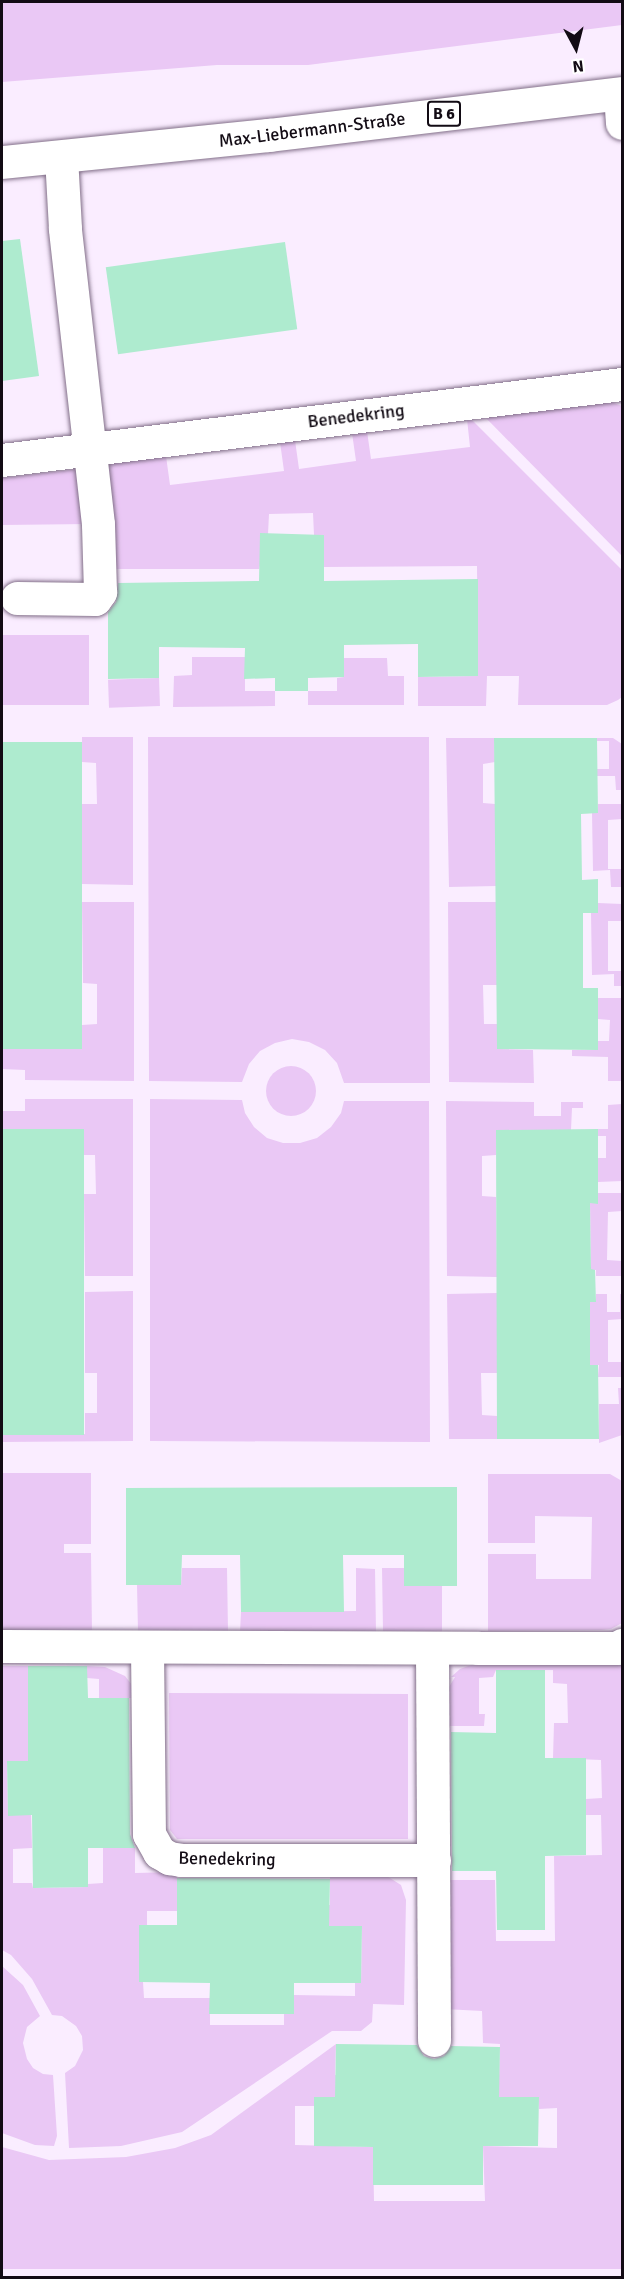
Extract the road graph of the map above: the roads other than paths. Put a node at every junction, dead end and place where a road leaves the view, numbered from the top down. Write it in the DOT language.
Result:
graph roads {
  1 [pos="622,104"];
  2 [pos="61,157"];
  3 [pos="2,162"];
  4 [pos="622,384"];
  5 [pos="90,449"];
  6 [pos="2,460"];
  7 [pos="17,598"];
  8 [pos="622,1645"];
  9 [pos="2,1646"];
  10 [pos="147,1647"];
  11 [pos="432,1648"];
  12 [pos="434,1860"];
  13 [pos="434,2040"];
  1 -- 2 [label="street, Max-Liebermann-Straße / B 6"];
  2 -- 3 [label="street, Max-Liebermann-Straße / B 6"];
  2 -- 5 [label="street"];
  4 -- 5 [label="street, Benedekring"];
  5 -- 6 [label="street, Benedekring"];
  5 -- 7 [label="street"];
  8 -- 11 [label="street"];
  9 -- 10 [label="street"];
  10 -- 11 [label="street"];
  10 -- 12 [label="street, Benedekring"];
  11 -- 12 [label="street"];
  12 -- 13 [label="street"];
}
